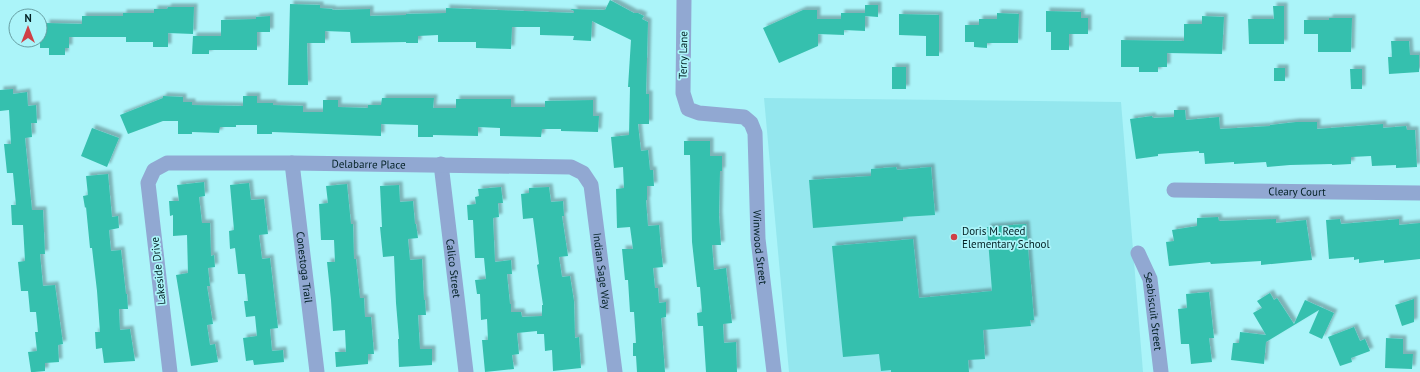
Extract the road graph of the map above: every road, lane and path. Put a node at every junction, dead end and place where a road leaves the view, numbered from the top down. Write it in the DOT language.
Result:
graph roads {
  1 [pos="684,0"];
  2 [pos="752,123"];
  3 [pos="292,163"];
  4 [pos="441,164"];
  5 [pos="154,170"];
  6 [pos="583,173"];
  7 [pos="1174,190"];
  8 [pos="1420,193"];
  9 [pos="1138,253"];
  10 [pos="170,372"];
  11 [pos="317,372"];
  12 [pos="466,372"];
  13 [pos="615,372"];
  14 [pos="774,372"];
  15 [pos="1161,372"];
  1 -- 2 [label="street, Terry Lane"];
  2 -- 14 [label="street, Winwood Street"];
  3 -- 4 [label="street, Delabarre Place"];
  3 -- 5 [label="street, Delabarre Place"];
  3 -- 11 [label="street, Conestoga Trail"];
  4 -- 6 [label="street, Delabarre Place"];
  4 -- 12 [label="street, Calico Street"];
  5 -- 10 [label="street, Lakeside Drive"];
  6 -- 13 [label="street, Indian Sage Way"];
  7 -- 8 [label="street, Cleary Court"];
  9 -- 15 [label="street, Seabiscuit Street"];
}
